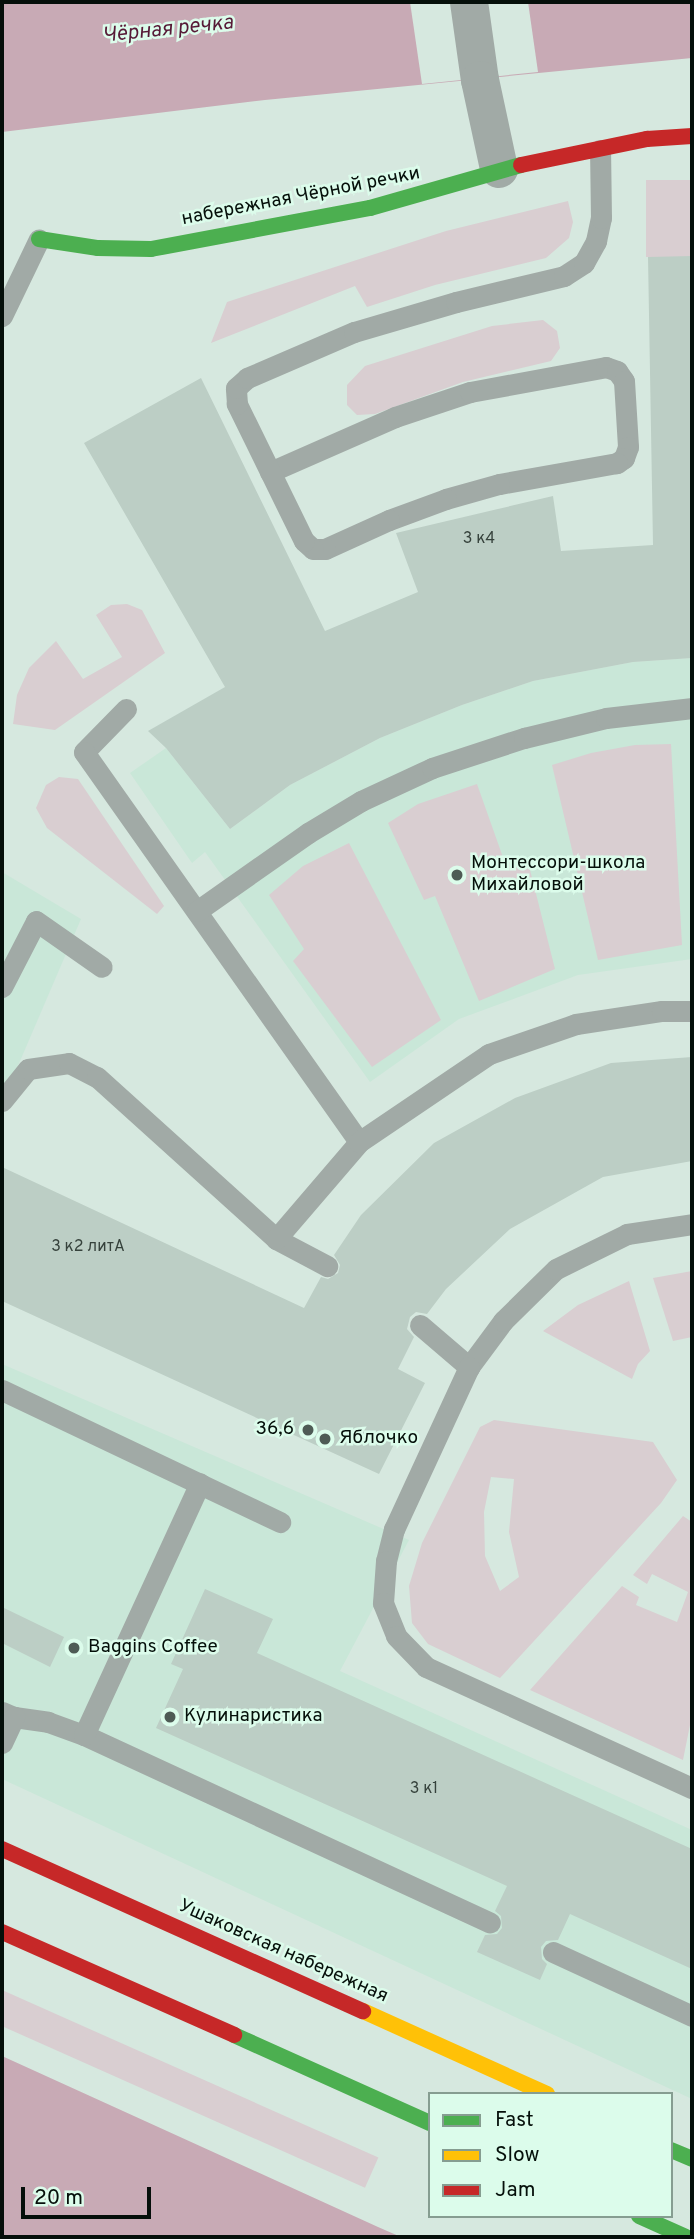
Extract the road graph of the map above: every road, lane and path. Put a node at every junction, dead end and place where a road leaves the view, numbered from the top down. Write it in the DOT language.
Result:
graph roads {
  1 [pos="469,2"];
  2 [pos="692,136"];
  3 [pos="600,150"];
  4 [pos="499,169"];
  5 [pos="39,239"];
  6 [pos="2,316"];
  7 [pos="270,472"];
  8 [pos="692,708"];
  9 [pos="126,709"];
  10 [pos="197,911"];
  11 [pos="102,967"];
  12 [pos="2,987"];
  13 [pos="692,1011"];
  14 [pos="2,1101"];
  15 [pos="359,1142"];
  16 [pos="692,1224"];
  17 [pos="276,1239"];
  18 [pos="327,1266"];
  19 [pos="419,1325"];
  20 [pos="469,1367"];
  21 [pos="2,1390"];
  22 [pos="200,1483"];
  23 [pos="280,1522"];
  24 [pos="8,1715"];
  25 [pos="84,1735"];
  26 [pos="2,1743"];
  27 [pos="692,1788"];
  28 [pos="2,1849"];
  29 [pos="490,1923"];
  30 [pos="2,1932"];
  31 [pos="553,1952"];
  32 [pos="692,2016"];
  33 [pos="543,2092"];
  34 [pos="428,2122"];
  35 [pos="673,2151"];
  36 [pos="692,2159"];
  37 [pos="643,2218"];
  38 [pos="686,2237"];
  1 -- 4 [label="street"];
  2 -- 3 [label="main road, набережная Чёрной речки"];
  3 -- 4 [label="main road, набережная Чёрной речки"];
  3 -- 7 [label="lane"];
  4 -- 5 [label="main road, набережная Чёрной речки"];
  5 -- 6 [label="lane"];
  7 -- 7 [label="lane"];
  8 -- 10 [label="lane"];
  9 -- 10 [label="lane"];
  10 -- 15 [label="lane"];
  11 -- 12 [label="lane"];
  13 -- 15 [label="lane"];
  14 -- 17 [label="lane"];
  15 -- 17 [label="lane"];
  16 -- 20 [label="lane"];
  17 -- 18 [label="lane"];
  19 -- 20 [label="lane"];
  20 -- 27 [label="lane"];
  21 -- 22 [label="lane"];
  22 -- 23 [label="lane"];
  22 -- 25 [label="lane"];
  24 -- 25 [label="lane"];
  24 -- 26 [label="lane"];
  25 -- 29 [label="lane"];
  28 -- 33 [label="main road, Ушаковская набережная"];
  30 -- 34 [label="main road"];
  31 -- 32 [label="lane"];
  35 -- 36 [label="main road"];
  37 -- 38 [label="main road"];
}
